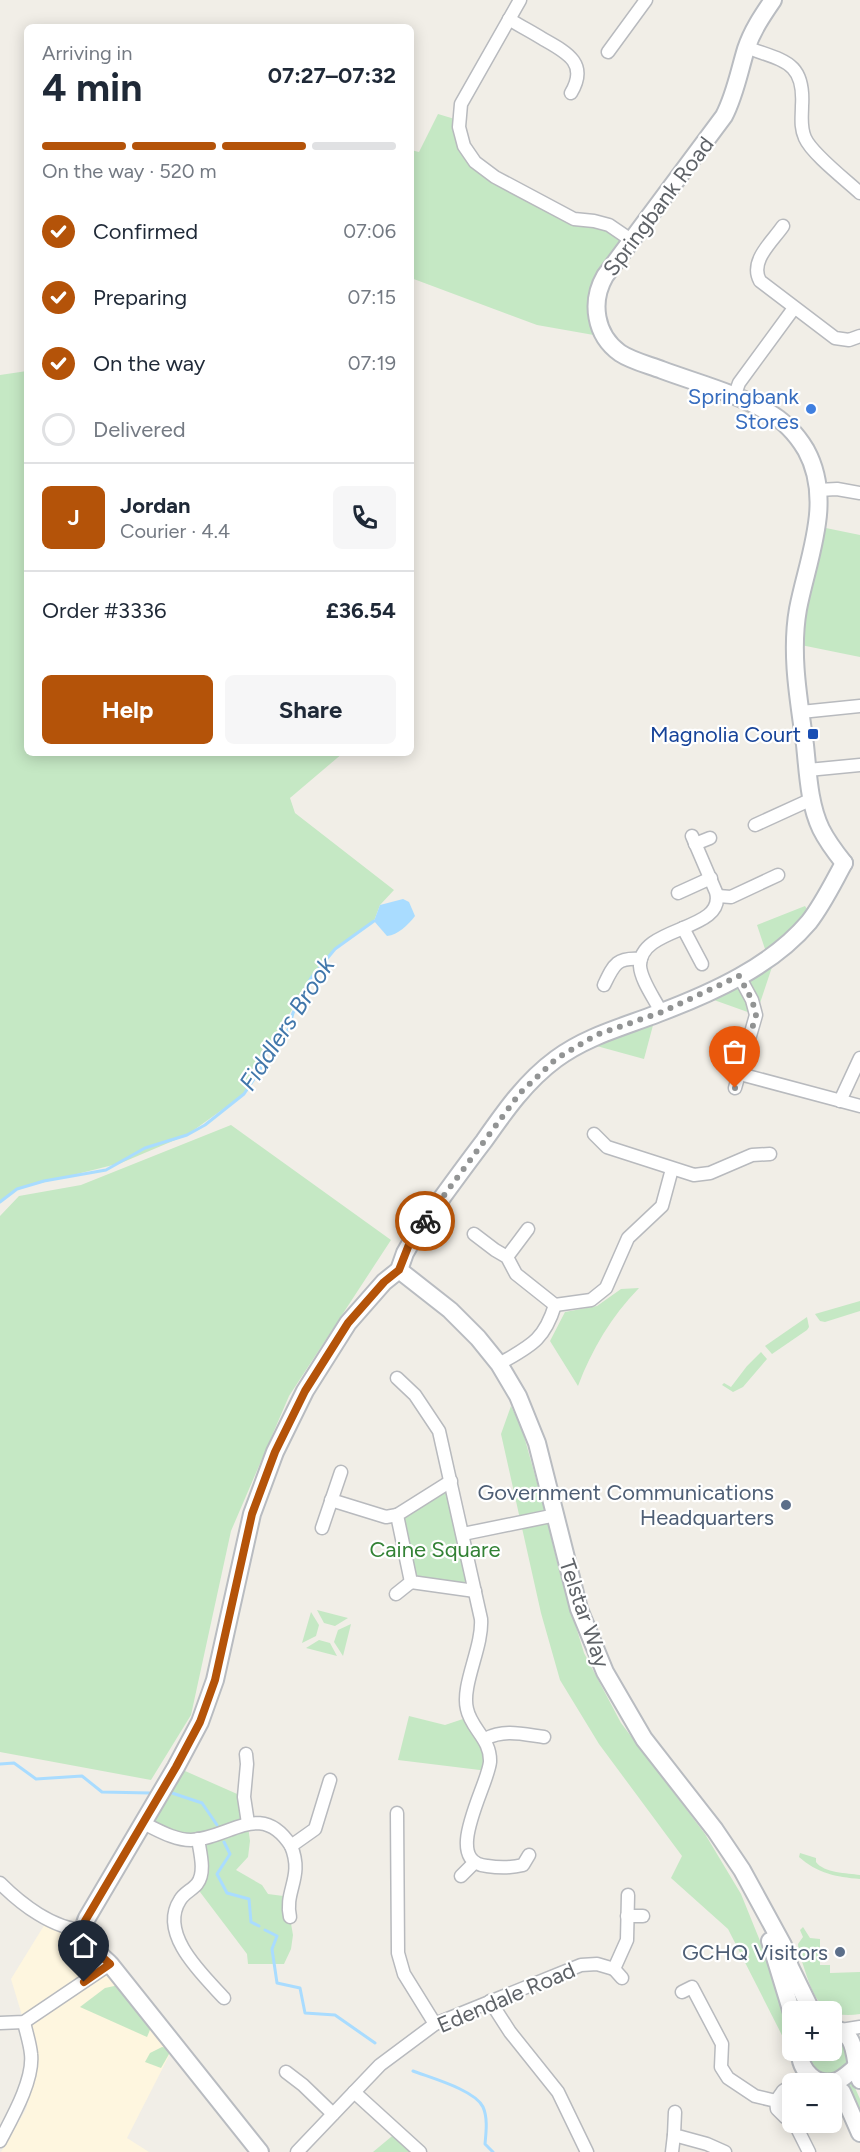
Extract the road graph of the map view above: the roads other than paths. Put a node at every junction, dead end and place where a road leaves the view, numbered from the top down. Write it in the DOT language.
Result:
graph roads {
  1 [pos="520,0"];
  2 [pos="646,0"];
  3 [pos="773,0"];
  4 [pos="509,19"];
  5 [pos="746,47"];
  6 [pos="608,52"];
  7 [pos="571,93"];
  8 [pos="860,193"];
  9 [pos="783,226"];
  10 [pos="631,240"];
  11 [pos="794,308"];
  12 [pos="860,336"];
  13 [pos="734,397"];
  14 [pos="818,490"];
  15 [pos="860,493"];
  16 [pos="860,706"];
  17 [pos="801,712"];
  18 [pos="860,765"];
  19 [pos="808,771"];
  20 [pos="812,799"];
  21 [pos="755,825"];
  22 [pos="711,838"];
  23 [pos="852,865"];
  24 [pos="778,874"];
  25 [pos="711,878"];
  26 [pos="678,893"];
  27 [pos="717,896"];
  28 [pos="682,928"];
  29 [pos="641,959"];
  30 [pos="702,964"];
  31 [pos="739,976"];
  32 [pos="604,985"];
  33 [pos="662,1012"];
  34 [pos="860,1058"];
  35 [pos="740,1074"];
  36 [pos="735,1088"];
  37 [pos="840,1101"];
  38 [pos="860,1107"];
  39 [pos="594,1134"];
  40 [pos="770,1154"];
  41 [pos="672,1169"];
  42 [pos="528,1229"];
  43 [pos="474,1233"];
  44 [pos="507,1257"];
  45 [pos="399,1270"];
  46 [pos="555,1305"];
  47 [pos="500,1364"];
  48 [pos="397,1378"];
  49 [pos="341,1472"];
  50 [pos="451,1481"];
  51 [pos="331,1500"];
  52 [pos="397,1515"];
  53 [pos="556,1515"];
  54 [pos="322,1528"];
  55 [pos="463,1534"];
  56 [pos="411,1582"];
  57 [pos="475,1591"];
  58 [pos="396,1594"];
  59 [pos="544,1737"];
  60 [pos="485,1739"];
  61 [pos="250,1762"];
  62 [pos="330,1780"];
  63 [pos="397,1814"];
  64 [pos="143,1823"];
  65 [pos="248,1823"];
  66 [pos="198,1839"];
  67 [pos="291,1846"];
  68 [pos="529,1855"];
  69 [pos="474,1863"];
  70 [pos="461,1876"];
  71 [pos="0,1882"];
  72 [pos="628,1895"];
  73 [pos="755,1895"];
  74 [pos="627,1916"];
  75 [pos="643,1916"];
  76 [pos="290,1917"];
  77 [pos="84,1930"];
  78 [pos="110,1964"];
  79 [pos="682,1992"];
  80 [pos="224,1998"];
  81 [pos="490,2001"];
  82 [pos="788,2001"];
  83 [pos="807,2001"];
  84 [pos="24,2022"];
  85 [pos="0,2023"];
  86 [pos="435,2024"];
  87 [pos="860,2027"];
  88 [pos="842,2028"];
  89 [pos="842,2034"];
  90 [pos="286,2072"];
  91 [pos="858,2073"];
  92 [pos="842,2079"];
  93 [pos="354,2092"];
  94 [pos="782,2092"];
  95 [pos="842,2092"];
  96 [pos="776,2101"];
  97 [pos="675,2112"];
  98 [pos="333,2114"];
  99 [pos="782,2114"];
  100 [pos="799,2133"];
  101 [pos="860,2133"];
  102 [pos="674,2136"];
  103 [pos="0,2141"];
  104 [pos="260,2152"];
  105 [pos="297,2152"];
  106 [pos="420,2152"];
  107 [pos="587,2152"];
  108 [pos="672,2152"];
  109 [pos="725,2152"];
  110 [pos="809,2152"];
  1 -- 4 [label="street"];
  2 -- 6 [label="street"];
  3 -- 5 [label="street, Springbank Road"];
  4 -- 7 [label="street"];
  4 -- 10 [label="street"];
  5 -- 8 [label="street"];
  5 -- 10 [label="street, Springbank Road"];
  9 -- 11 [label="street"];
  10 -- 13 [label="street, Springbank Road"];
  11 -- 12 [label="street"];
  11 -- 13 [label="street"];
  13 -- 14 [label="street, Springbank Road"];
  14 -- 15 [label="street"];
  14 -- 17 [label="street, Springbank Road"];
  16 -- 17 [label="street"];
  17 -- 19 [label="street, Springbank Road"];
  18 -- 19 [label="street"];
  19 -- 20 [label="street, Springbank Road"];
  20 -- 21 [label="street"];
  20 -- 23 [label="street, Springbank Road"];
  22 -- 25 [label="street"];
  23 -- 31 [label="street"];
  24 -- 27 [label="street"];
  25 -- 26 [label="street"];
  25 -- 27 [label="street"];
  27 -- 28 [label="street"];
  28 -- 29 [label="street"];
  28 -- 30 [label="street"];
  29 -- 32 [label="street"];
  29 -- 33 [label="street"];
  31 -- 33 [label="street"];
  31 -- 35 [label="street"];
  33 -- 45 [label="street"];
  34 -- 37 [label="street"];
  35 -- 36 [label="street"];
  35 -- 37 [label="street"];
  37 -- 38 [label="street"];
  39 -- 41 [label="street"];
  40 -- 41 [label="street"];
  41 -- 46 [label="street"];
  42 -- 44 [label="street"];
  43 -- 44 [label="street"];
  44 -- 46 [label="street"];
  45 -- 47 [label="street, Telstar Way"];
  45 -- 64 [label="street"];
  46 -- 47 [label="street"];
  47 -- 53 [label="street, Telstar Way"];
  48 -- 50 [label="street"];
  49 -- 51 [label="street"];
  50 -- 52 [label="street"];
  50 -- 55 [label="street"];
  51 -- 52 [label="street"];
  51 -- 54 [label="street"];
  52 -- 56 [label="street"];
  53 -- 55 [label="street"];
  53 -- 73 [label="street, Telstar Way"];
  55 -- 57 [label="street"];
  56 -- 57 [label="street"];
  56 -- 58 [label="street"];
  57 -- 60 [label="street"];
  59 -- 60 [label="street"];
  60 -- 69 [label="street"];
  61 -- 65 [label="street"];
  62 -- 67 [label="street"];
  63 -- 86 [label="street"];
  64 -- 66 [label="street"];
  64 -- 77 [label="street"];
  65 -- 66 [label="street"];
  65 -- 67 [label="street"];
  66 -- 80 [label="street"];
  67 -- 76 [label="street"];
  68 -- 69 [label="street"];
  69 -- 70 [label="street"];
  71 -- 77 [label="street"];
  72 -- 74 [label="street"];
  73 -- 82 [label="street, Telstar Way"];
  73 -- 83 [label="street, Telstar Way"];
  74 -- 75 [label="street"];
  74 -- 81 [label="street, Edendale Road"];
  77 -- 78 [label="street"];
  78 -- 84 [label="street"];
  78 -- 104 [label="street"];
  79 -- 96 [label="street"];
  81 -- 86 [label="street, Edendale Road"];
  81 -- 107 [label="street"];
  84 -- 85 [label="street"];
  84 -- 103 [label="street"];
  86 -- 93 [label="street, Edendale Road"];
  87 -- 88 [label="street"];
  89 -- 91 [label="street"];
  90 -- 98 [label="street"];
  91 -- 92 [label="street"];
  93 -- 98 [label="street, Edendale Road"];
  93 -- 106 [label="street"];
  94 -- 96 [label="street"];
  95 -- 101 [label="street"];
  96 -- 99 [label="street"];
  97 -- 102 [label="street"];
  98 -- 105 [label="street, Edendale Road"];
  100 -- 110 [label="street"];
  102 -- 108 [label="street"];
  102 -- 109 [label="street"];
}
